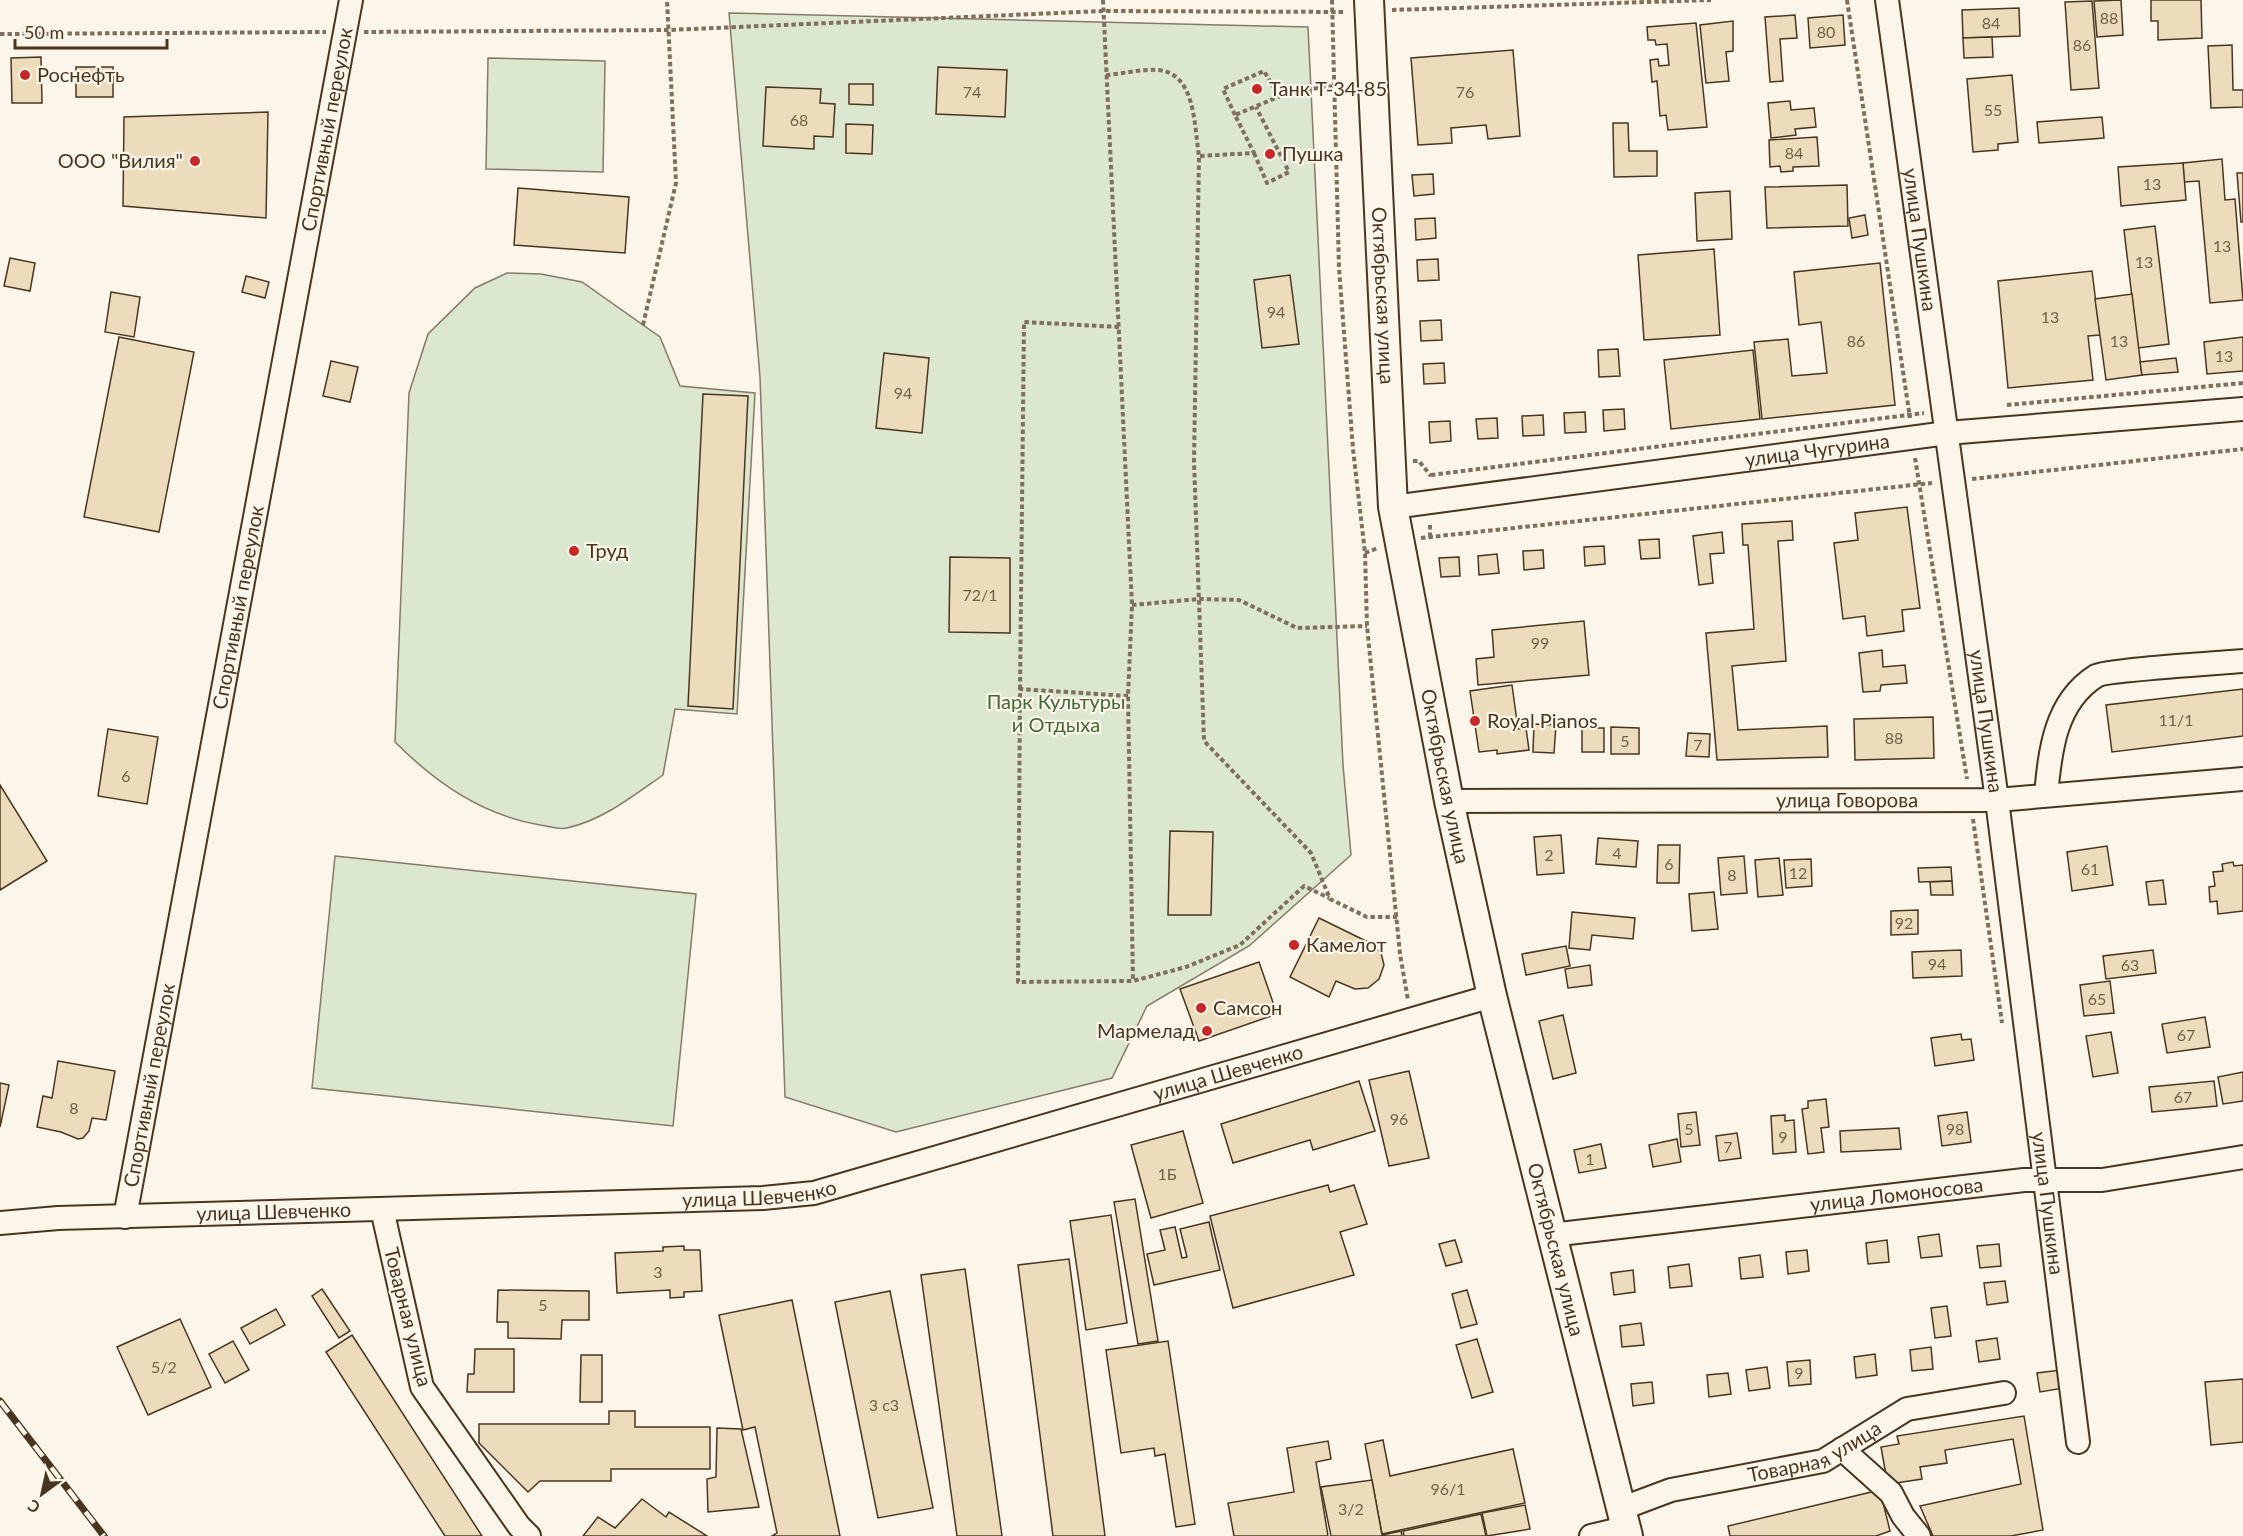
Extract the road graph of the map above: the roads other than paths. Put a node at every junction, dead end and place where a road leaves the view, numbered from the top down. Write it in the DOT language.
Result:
graph roads {
  1 [pos="351,0"];
  2 [pos="1887,0"];
  3 [pos="1370,6"];
  4 [pos="2243,409"];
  5 [pos="1947,433"];
  6 [pos="1393,507"];
  7 [pos="2243,661"];
  8 [pos="2243,779"];
  9 [pos="2046,795"];
  10 [pos="1997,800"];
  11 [pos="1449,801"];
  12 [pos="1492,996"];
  13 [pos="2243,1157"];
  14 [pos="2047,1181"];
  15 [pos="382,1209"];
  16 [pos="125,1217"];
  17 [pos="0,1223"];
  18 [pos="1551,1235"];
  19 [pos="2004,1393"];
  20 [pos="2078,1442"];
  21 [pos="1842,1449"];
  22 [pos="1625,1524"];
  23 [pos="530,1536"];
  24 [pos="1592,1536"];
  25 [pos="1919,1536"];
  1 -- 16 [label="street, Спортивный переулок"];
  2 -- 5 [label="street, улица Пушкина"];
  3 -- 6 [label="main road, Октябрьская улица"];
  4 -- 5 [label="street, улица Чугурина"];
  5 -- 6 [label="street, улица Чугурина"];
  5 -- 10 [label="street, улица Пушкина"];
  6 -- 11 [label="main road, Октябрьская улица"];
  7 -- 9 [label="street"];
  8 -- 9 [label="street, улица Говорова"];
  9 -- 10 [label="street, улица Говорова"];
  10 -- 11 [label="street, улица Говорова"];
  10 -- 14 [label="street, улица Пушкина"];
  11 -- 12 [label="main road, Октябрьская улица"];
  12 -- 15 [label="street, улица Шевченко"];
  12 -- 18 [label="main road, Октябрьская улица"];
  13 -- 14 [label="street, улица Ломоносова"];
  14 -- 18 [label="street, улица Ломоносова"];
  14 -- 20 [label="street, улица Пушкина"];
  15 -- 16 [label="street, улица Шевченко"];
  15 -- 23 [label="street, Товарная улица"];
  16 -- 17 [label="street, улица Шевченко"];
  18 -- 22 [label="main road, Октябрьская улица"];
  19 -- 21 [label="street, Товарная улица"];
  21 -- 22 [label="street, Товарная улица"];
  21 -- 25 [label="street"];
  22 -- 24 [label="street, Товарная улица"];
}
